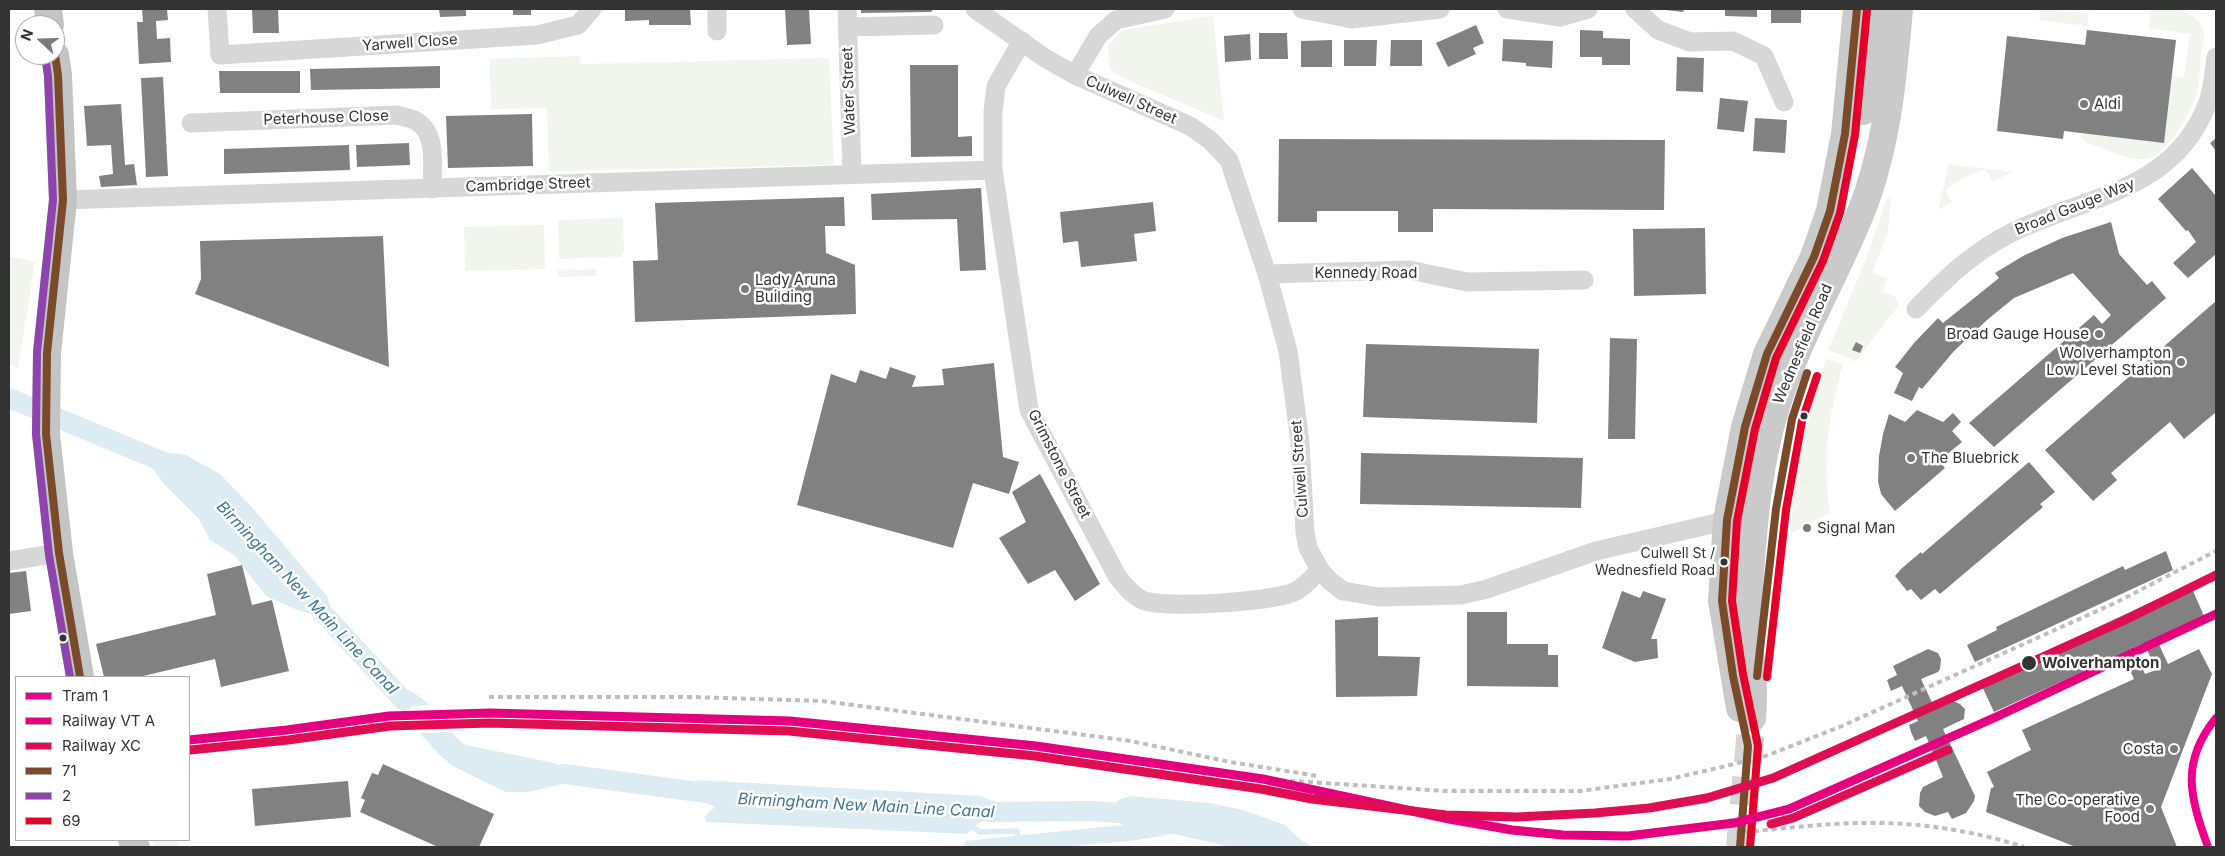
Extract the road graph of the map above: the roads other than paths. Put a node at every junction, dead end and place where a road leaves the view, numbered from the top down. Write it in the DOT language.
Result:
graph roads {
  1 [pos="217,9"];
  2 [pos="592,9"];
  3 [pos="716,9"];
  4 [pos="975,9"];
  5 [pos="1165,9"];
  6 [pos="1302,9"];
  7 [pos="1440,9"];
  8 [pos="1507,9"];
  9 [pos="1588,9"];
  10 [pos="1635,9"];
  11 [pos="1857,9"];
  12 [pos="1878,9"];
  13 [pos="1899,9"];
  14 [pos="847,18"];
  15 [pos="934,25"];
  16 [pos="716,31"];
  17 [pos="1022,41"];
  18 [pos="2216,57"];
  19 [pos="56,65"];
  20 [pos="1075,75"];
  21 [pos="1784,102"];
  22 [pos="191,123"];
  23 [pos="993,170"];
  24 [pos="852,174"];
  25 [pos="432,189"];
  26 [pos="63,200"];
  27 [pos="1830,211"];
  28 [pos="1267,274"];
  29 [pos="1584,280"];
  30 [pos="1916,309"];
  31 [pos="1754,516"];
  32 [pos="1727,520"];
  33 [pos="59,553"];
  34 [pos="9,561"];
  35 [pos="1320,570"];
  36 [pos="80,676"];
  1 -- 2 [label="street, Yarwell Close"];
  3 -- 16 [label="street"];
  4 -- 17 [label="street, Culwell Street"];
  5 -- 20 [label="street"];
  6 -- 7 [label="street"];
  8 -- 9 [label="street"];
  10 -- 21 [label="street"];
  11 -- 27 [label="main road, Wednesfield Road"];
  12 -- 27 [label="main road"];
  13 -- 31 [label="main road, Wednesfield Road"];
  14 -- 15 [label="street"];
  14 -- 24 [label="street, Water Street"];
  17 -- 20 [label="street, Culwell Street"];
  17 -- 23 [label="street, Grimstone Street"];
  18 -- 30 [label="street, Broad Gauge Way"];
  19 -- 26 [label="highway"];
  20 -- 28 [label="street, Culwell Street"];
  22 -- 25 [label="street, Peterhouse Close"];
  23 -- 24 [label="street, Cambridge Street"];
  23 -- 35 [label="street, Grimstone Street"];
  24 -- 25 [label="street, Cambridge Street"];
  25 -- 26 [label="street, Cambridge Street"];
  26 -- 33 [label="highway"];
  27 -- 32 [label="main road, Wednesfield Road"];
  28 -- 29 [label="street, Kennedy Road"];
  28 -- 35 [label="street, Culwell Street"];
  31 -- 32 [label="street, Culwell Street"];
  31 -- 32 [label="main road, Wednesfield Road"];
  32 -- 35 [label="street, Culwell Street"];
  33 -- 34 [label="street"];
  33 -- 36 [label="highway"];
}
